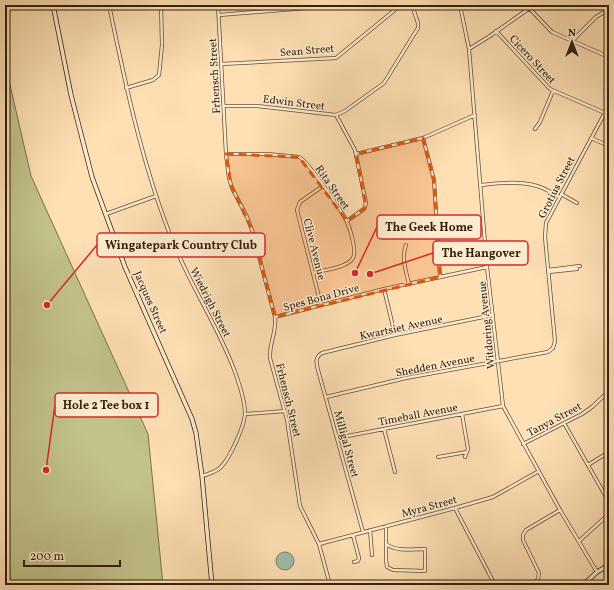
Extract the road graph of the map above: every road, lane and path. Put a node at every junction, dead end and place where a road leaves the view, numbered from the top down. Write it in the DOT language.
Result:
graph roads {
  1 [pos="53,5"];
  2 [pos="109,5"];
  3 [pos="161,5"];
  4 [pos="218,5"];
  5 [pos="318,5"];
  6 [pos="401,5"];
  7 [pos="412,5"];
  8 [pos="460,5"];
  9 [pos="534,5"];
  10 [pos="529,8"];
  11 [pos="609,9"];
  12 [pos="219,15"];
  13 [pos="496,31"];
  14 [pos="572,42"];
  15 [pos="469,49"];
  16 [pos="609,57"];
  17 [pos="221,64"];
  18 [pos="126,88"];
  19 [pos="553,91"];
  20 [pos="609,105"];
  21 [pos="224,106"];
  22 [pos="604,113"];
  23 [pos="336,115"];
  24 [pos="475,115"];
  25 [pos="535,129"];
  26 [pos="423,138"];
  27 [pos="591,138"];
  28 [pos="609,146"];
  29 [pos="226,154"];
  30 [pos="356,154"];
  31 [pos="480,185"];
  32 [pos="323,186"];
  33 [pos="156,196"];
  34 [pos="560,196"];
  35 [pos="577,203"];
  36 [pos="106,214"];
  37 [pos="347,221"];
  38 [pos="406,245"];
  39 [pos="487,267"];
  40 [pos="579,268"];
  41 [pos="548,271"];
  42 [pos="313,273"];
  43 [pos="440,277"];
  44 [pos="409,284"];
  45 [pos="384,289"];
  46 [pos="321,305"];
  47 [pos="493,315"];
  48 [pos="275,317"];
  49 [pos="395,335"];
  50 [pos="548,352"];
  51 [pos="316,361"];
  52 [pos="498,361"];
  53 [pos="609,391"];
  54 [pos="326,397"];
  55 [pos="503,406"];
  56 [pos="285,411"];
  57 [pos="246,414"];
  58 [pos="462,414"];
  59 [pos="564,423"];
  60 [pos="384,429"];
  61 [pos="337,438"];
  62 [pos="523,444"];
  63 [pos="468,452"];
  64 [pos="609,452"];
  65 [pos="438,457"];
  66 [pos="465,458"];
  67 [pos="588,465"];
  68 [pos="539,471"];
  69 [pos="395,472"];
  70 [pos="202,476"];
  71 [pos="609,502"];
  72 [pos="455,508"];
  73 [pos="560,510"];
  74 [pos="609,514"];
  75 [pos="386,527"];
  76 [pos="370,530"];
  77 [pos="363,532"];
  78 [pos="353,535"];
  79 [pos="579,541"];
  80 [pos="319,544"];
  81 [pos="386,544"];
  82 [pos="372,555"];
  83 [pos="354,562"];
  84 [pos="609,565"];
  85 [pos="597,572"];
  86 [pos="212,585"];
  87 [pos="330,585"];
  88 [pos="494,585"];
  89 [pos="533,585"];
  90 [pos="583,585"];
  1 -- 36 [label="street, Jacques Street"];
  2 -- 18 [label="street, Wiedrigh Street"];
  3 -- 18 [label="street"];
  4 -- 12 [label="street, Frhensch Street"];
  5 -- 12 [label="street"];
  6 -- 17 [label="street, Sean Street"];
  7 -- 23 [label="street"];
  8 -- 15 [label="street, Witdoring Avenue"];
  9 -- 10 [label="street"];
  10 -- 13 [label="street"];
  10 -- 14 [label="street"];
  11 -- 14 [label="street"];
  12 -- 17 [label="street, Frhensch Street"];
  13 -- 15 [label="street"];
  13 -- 19 [label="street, Cicero Street"];
  14 -- 16 [label="street"];
  15 -- 24 [label="street, Witdoring Avenue"];
  17 -- 21 [label="street, Frhensch Street"];
  18 -- 33 [label="street, Wiedrigh Street"];
  19 -- 22 [label="street, Cicero Street"];
  19 -- 25 [label="street"];
  20 -- 22 [label="street, Grotius Street"];
  21 -- 23 [label="street, Edwin Street"];
  21 -- 29 [label="street, Frhensch Street"];
  22 -- 27 [label="street, Grotius Street"];
  23 -- 30 [label="street, Edwin Street"];
  24 -- 26 [label="street"];
  24 -- 31 [label="street, Witdoring Avenue"];
  26 -- 30 [label="street"];
  26 -- 43 [label="street"];
  27 -- 28 [label="street"];
  27 -- 34 [label="street, Grotius Street"];
  29 -- 32 [label="street, Rita Street"];
  29 -- 48 [label="street, Frhensch Street"];
  30 -- 37 [label="street, Edwin Street"];
  31 -- 34 [label="street"];
  31 -- 39 [label="street, Witdoring Avenue"];
  32 -- 37 [label="street, Rita Street"];
  32 -- 42 [label="street, Clive Avenue"];
  33 -- 36 [label="street"];
  33 -- 57 [label="street, Wiedrigh Street"];
  34 -- 35 [label="street"];
  34 -- 41 [label="street, Grotius Street"];
  36 -- 70 [label="street, Jacques Street"];
  37 -- 42 [label="street, Rita Street"];
  38 -- 44 [label="street"];
  39 -- 43 [label="street, Spes Bona Drive"];
  39 -- 47 [label="street, Witdoring Avenue"];
  40 -- 41 [label="street"];
  41 -- 50 [label="street, Grotius Street"];
  42 -- 46 [label="street, Clive Avenue"];
  43 -- 44 [label="street, Spes Bona Drive"];
  44 -- 45 [label="street, Spes Bona Drive"];
  45 -- 46 [label="street, Spes Bona Drive"];
  45 -- 49 [label="street"];
  46 -- 48 [label="street, Spes Bona Drive"];
  47 -- 49 [label="street, Kwartsiet Avenue"];
  47 -- 52 [label="street, Witdoring Avenue"];
  48 -- 56 [label="street, Frhensch Street"];
  49 -- 51 [label="street, Kwartsiet Avenue"];
  50 -- 52 [label="street, Shedden Avenue"];
  51 -- 54 [label="street, Milligal Street"];
  52 -- 54 [label="street, Shedden Avenue"];
  52 -- 55 [label="street, Witdoring Avenue"];
  53 -- 59 [label="street, Tanya Street"];
  54 -- 61 [label="street, Milligal Street"];
  55 -- 58 [label="street, Timeball Avenue"];
  55 -- 62 [label="street, Witdoring Avenue"];
  56 -- 57 [label="street"];
  56 -- 80 [label="street, Frhensch Street"];
  57 -- 70 [label="street"];
  58 -- 60 [label="street, Timeball Avenue"];
  58 -- 63 [label="street"];
  59 -- 62 [label="street, Tanya Street"];
  59 -- 67 [label="street"];
  60 -- 61 [label="street, Timeball Avenue"];
  60 -- 69 [label="street"];
  61 -- 77 [label="street, Milligal Street"];
  62 -- 68 [label="street, Witdoring Avenue"];
  63 -- 65 [label="street"];
  63 -- 66 [label="street"];
  64 -- 67 [label="street"];
  67 -- 71 [label="street"];
  68 -- 72 [label="street, Myra Street"];
  68 -- 73 [label="street, Witdoring Avenue"];
  70 -- 86 [label="street, Jacques Street"];
  72 -- 75 [label="street, Myra Street"];
  72 -- 88 [label="street"];
  73 -- 79 [label="street, Witdoring Avenue"];
  73 -- 89 [label="street"];
  74 -- 79 [label="street"];
  75 -- 76 [label="street, Myra Street"];
  75 -- 81 [label="street"];
  76 -- 77 [label="street, Myra Street"];
  76 -- 82 [label="street"];
  77 -- 78 [label="street, Myra Street"];
  78 -- 80 [label="street, Myra Street"];
  78 -- 83 [label="street"];
  79 -- 85 [label="street, Witdoring Avenue"];
  80 -- 87 [label="street, Frhensch Street"];
  81 -- 81 [label="street"];
  84 -- 85 [label="street"];
  85 -- 90 [label="street"];
}
